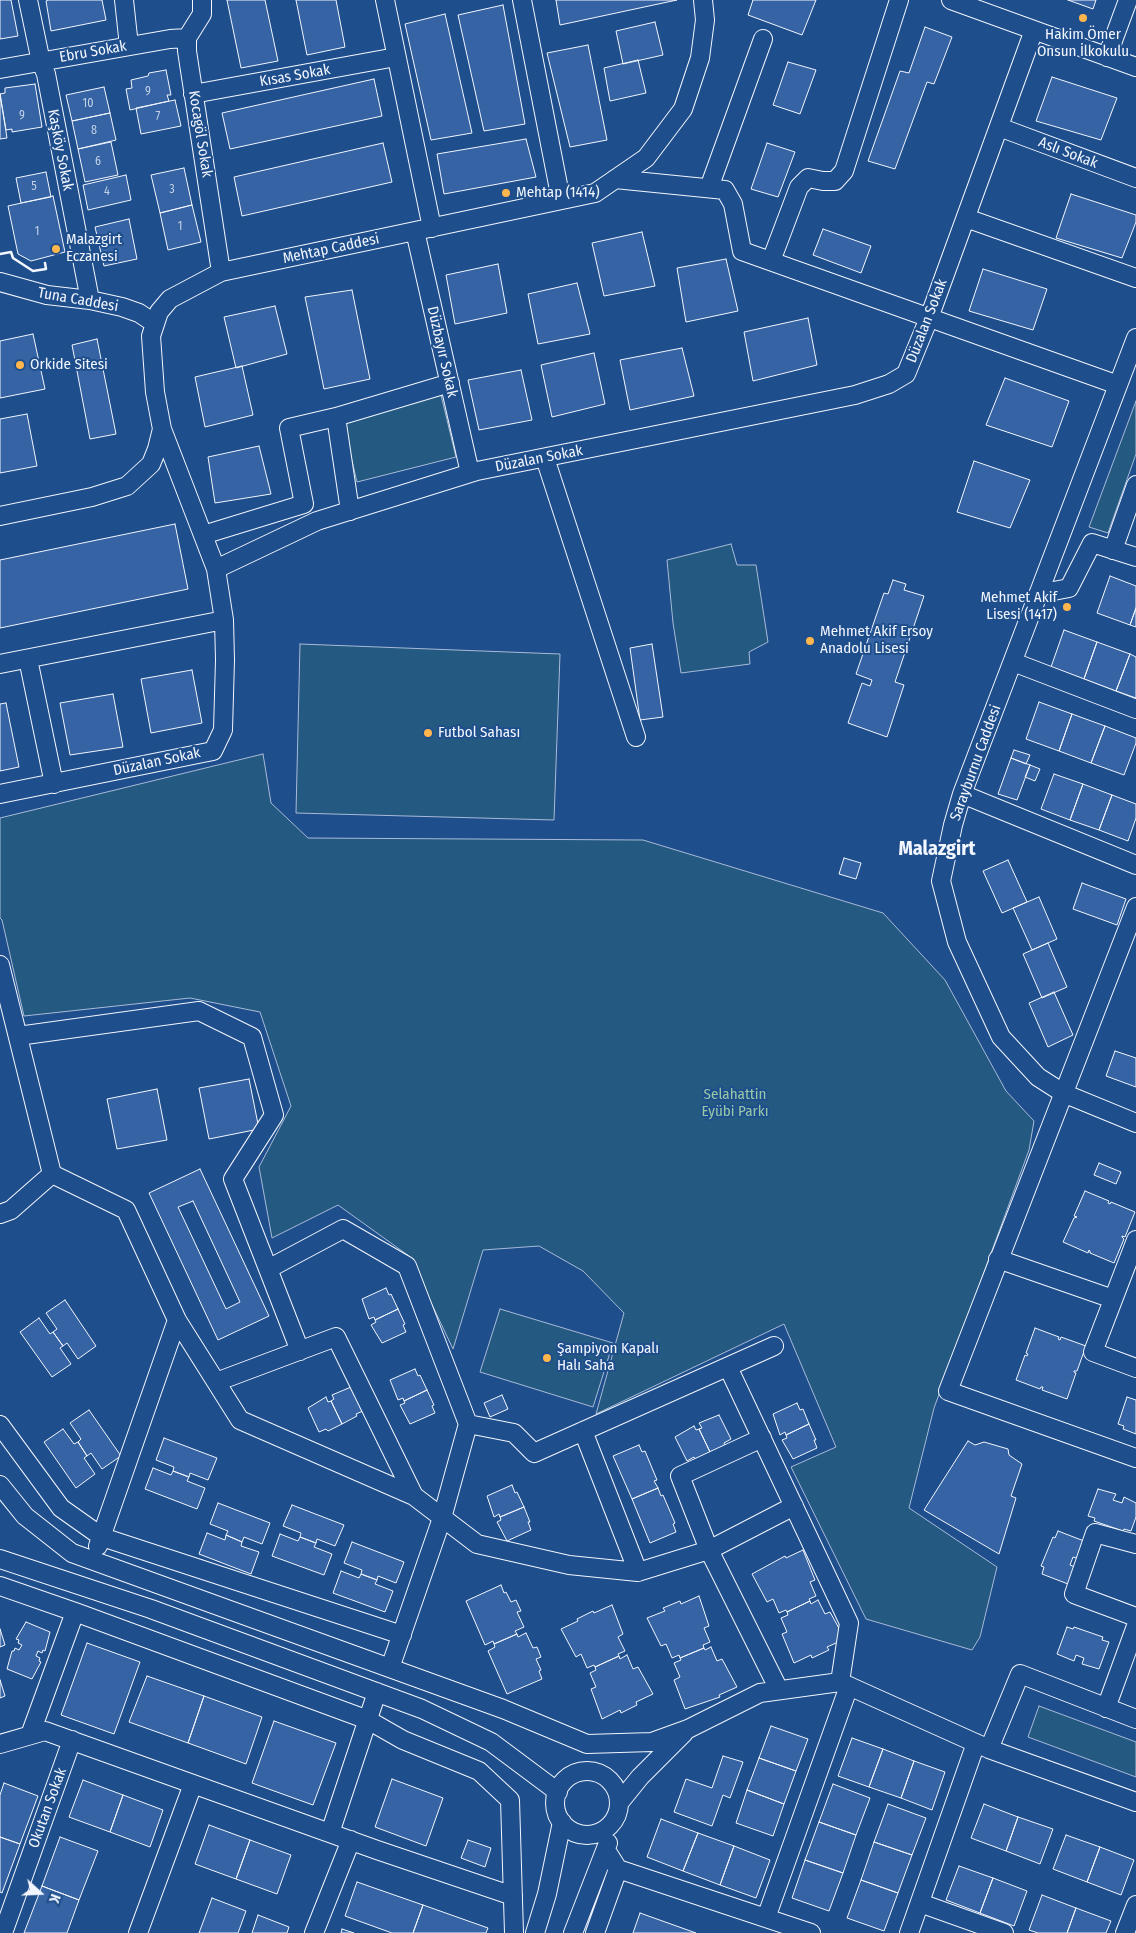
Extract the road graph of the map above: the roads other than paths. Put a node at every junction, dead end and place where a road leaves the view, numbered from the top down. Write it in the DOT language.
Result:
graph roads {
  1 [pos="28,0"];
  2 [pos="124,0"];
  3 [pos="202,0"];
  4 [pos="522,0"];
  5 [pos="703,0"];
  6 [pos="900,0"];
  7 [pos="951,0"];
  8 [pos="1128,0"];
  9 [pos="388,1"];
  10 [pos="1034,30"];
  11 [pos="187,38"];
  12 [pos="763,39"];
  13 [pos="129,46"];
  14 [pos="396,57"];
  15 [pos="1108,57"];
  16 [pos="41,62"];
  17 [pos="1136,67"];
  18 [pos="0,69"];
  19 [pos="193,94"];
  20 [pos="999,127"];
  21 [pos="1136,178"];
  22 [pos="615,179"];
  23 [pos="709,188"];
  24 [pos="561,200"];
  25 [pos="966,218"];
  26 [pos="432,228"];
  27 [pos="414,231"];
  28 [pos="771,262"];
  29 [pos="221,272"];
  30 [pos="1136,278"];
  31 [pos="0,282"];
  32 [pos="90,300"];
  33 [pos="929,318"];
  34 [pos="154,323"];
  35 [pos="1136,338"];
  36 [pos="450,383"];
  37 [pos="1118,385"];
  38 [pos="336,417"];
  39 [pos="162,429"];
  40 [pos="545,458"];
  41 [pos="470,473"];
  42 [pos="1136,485"];
  43 [pos="350,511"];
  44 [pos="0,516"];
  45 [pos="203,535"];
  46 [pos="1113,550"];
  47 [pos="1136,558"];
  48 [pos="216,569"];
  49 [pos="1038,594"];
  50 [pos="224,620"];
  51 [pos="28,659"];
  52 [pos="1012,662"];
  53 [pos="0,664"];
  54 [pos="1136,709"];
  55 [pos="636,736"];
  56 [pos="54,784"];
  57 [pos="0,794"];
  58 [pos="962,794"];
  59 [pos="1136,865"];
  60 [pos="1136,907"];
  61 [pos="0,965"];
  62 [pos="11,1026"];
  63 [pos="1063,1093"];
  64 [pos="1136,1123"];
  65 [pos="52,1174"];
  66 [pos="0,1214"];
  67 [pos="1136,1240"];
  68 [pos="998,1259"];
  69 [pos="268,1269"];
  70 [pos="1113,1299"];
  71 [pos="177,1320"];
  72 [pos="774,1346"];
  73 [pos="300,1351"];
  74 [pos="728,1367"];
  75 [pos="1136,1368"];
  76 [pos="216,1382"];
  77 [pos="468,1424"];
  78 [pos="0,1425"];
  79 [pos="584,1431"];
  80 [pos="762,1438"];
  81 [pos="1136,1458"];
  82 [pos="0,1485"];
  83 [pos="414,1496"];
  84 [pos="794,1506"];
  85 [pos="442,1518"];
  86 [pos="102,1537"];
  87 [pos="1136,1544"];
  88 [pos="709,1550"];
  89 [pos="0,1559"];
  90 [pos="93,1560"];
  91 [pos="638,1572"];
  92 [pos="0,1586"];
  93 [pos="75,1612"];
  94 [pos="1136,1617"];
  95 [pos="1136,1626"];
  96 [pos="402,1635"];
  97 [pos="390,1668"];
  98 [pos="844,1684"];
  99 [pos="779,1690"];
  100 [pos="378,1692"];
  101 [pos="1106,1708"];
  102 [pos="1136,1719"];
  103 [pos="368,1720"];
  104 [pos="688,1729"];
  105 [pos="30,1735"];
  106 [pos="72,1740"];
  107 [pos="0,1744"];
  108 [pos="587,1744"];
  109 [pos="983,1746"];
  110 [pos="603,1776"];
  111 [pos="193,1784"];
  112 [pos="558,1792"];
  113 [pos="1136,1802"];
  114 [pos="619,1803"];
  115 [pos="562,1822"];
  116 [pos="613,1822"];
  117 [pos="330,1833"];
  118 [pos="351,1840"];
  119 [pos="606,1850"];
  120 [pos="618,1869"];
  121 [pos="512,1896"];
  122 [pos="920,1903"];
  123 [pos="1136,1905"];
  124 [pos="766,1918"];
  125 [pos="3,1933"];
  126 [pos="138,1933"];
  127 [pos="314,1933"];
  128 [pos="514,1933"];
  129 [pos="535,1933"];
  130 [pos="573,1933"];
  131 [pos="595,1933"];
  132 [pos="811,1933"];
  133 [pos="909,1933"];
  134 [pos="1004,1933"];
  135 [pos="1125,1933"];
  1 -- 16 [label="street, Kaşköy Sokak"];
  2 -- 13 [label="street"];
  3 -- 11 [label="street"];
  4 -- 24 [label="street"];
  5 -- 22 [label="street, Mehtap Caddesi"];
  6 -- 28 [label="street"];
  7 -- 10 [label="street"];
  8 -- 15 [label="street"];
  9 -- 14 [label="street"];
  10 -- 15 [label="street"];
  10 -- 20 [label="street, Düzalan Sokak"];
  11 -- 13 [label="street, Ebru Sokak"];
  11 -- 19 [label="street, Kocagöl Sokak"];
  12 -- 23 [label="street"];
  13 -- 16 [label="street, Ebru Sokak"];
  14 -- 19 [label="street, Kısas Sokak"];
  14 -- 26 [label="street"];
  15 -- 17 [label="street"];
  16 -- 18 [label="street, Ebru Sokak"];
  16 -- 32 [label="street, Kaşköy Sokak"];
  19 -- 29 [label="street, Kocagöl Sokak"];
  20 -- 21 [label="street, Aslı Sokak"];
  20 -- 25 [label="street, Düzalan Sokak"];
  22 -- 23 [label="street"];
  22 -- 24 [label="street, Mehtap Caddesi"];
  23 -- 28 [label="street"];
  24 -- 26 [label="street, Mehtap Caddesi"];
  25 -- 30 [label="street"];
  25 -- 33 [label="street, Düzalan Sokak"];
  26 -- 27 [label="street, Mehtap Caddesi"];
  27 -- 29 [label="street, Mehtap Caddesi"];
  27 -- 36 [label="street, Düzbayır Sokak"];
  28 -- 33 [label="street"];
  29 -- 34 [label="street, Mehtap Caddesi"];
  31 -- 32 [label="street, Tuna Caddesi"];
  32 -- 34 [label="street, Tuna Caddesi"];
  33 -- 37 [label="street"];
  33 -- 40 [label="street, Düzalan Sokak"];
  34 -- 39 [label="street, Mehtap Caddesi"];
  35 -- 37 [label="street, Sarayburnu Caddesi"];
  36 -- 38 [label="street"];
  36 -- 41 [label="street, Düzbayır Sokak"];
  37 -- 49 [label="street, Sarayburnu Caddesi"];
  38 -- 43 [label="street"];
  38 -- 45 [label="street"];
  39 -- 44 [label="street, Mehtap Caddesi"];
  39 -- 45 [label="street"];
  40 -- 41 [label="street, Düzalan Sokak"];
  40 -- 55 [label="street"];
  41 -- 43 [label="street, Düzalan Sokak"];
  42 -- 46 [label="street"];
  43 -- 48 [label="street, Düzalan Sokak"];
  45 -- 48 [label="street"];
  46 -- 47 [label="street"];
  46 -- 49 [label="street"];
  48 -- 50 [label="street, Düzalan Sokak"];
  49 -- 52 [label="street, Sarayburnu Caddesi"];
  50 -- 51 [label="street"];
  50 -- 56 [label="street, Düzalan Sokak"];
  51 -- 53 [label="street"];
  51 -- 56 [label="street"];
  52 -- 54 [label="street"];
  52 -- 58 [label="street, Sarayburnu Caddesi"];
  56 -- 57 [label="street, Düzalan Sokak"];
  58 -- 59 [label="street"];
  58 -- 63 [label="street, Sarayburnu Caddesi"];
  60 -- 63 [label="street"];
  61 -- 62 [label="street"];
  62 -- 65 [label="street"];
  62 -- 69 [label="street"];
  63 -- 64 [label="street, Sarayburnu Caddesi"];
  63 -- 68 [label="street"];
  65 -- 66 [label="street"];
  65 -- 71 [label="street"];
  67 -- 70 [label="street"];
  68 -- 70 [label="street"];
  68 -- 81 [label="street"];
  69 -- 73 [label="street"];
  69 -- 77 [label="street"];
  70 -- 75 [label="street"];
  71 -- 76 [label="street"];
  71 -- 86 [label="street"];
  72 -- 74 [label="street"];
  73 -- 76 [label="street"];
  73 -- 83 [label="street"];
  74 -- 79 [label="street"];
  74 -- 80 [label="street"];
  76 -- 83 [label="street"];
  77 -- 79 [label="street"];
  77 -- 85 [label="street"];
  78 -- 86 [label="street"];
  79 -- 91 [label="street"];
  80 -- 84 [label="street"];
  80 -- 88 [label="street"];
  82 -- 90 [label="street"];
  83 -- 85 [label="street"];
  84 -- 88 [label="street"];
  84 -- 98 [label="street"];
  85 -- 91 [label="street"];
  85 -- 96 [label="street"];
  86 -- 90 [label="street"];
  86 -- 96 [label="street"];
  87 -- 94 [label="street"];
  88 -- 91 [label="street"];
  88 -- 99 [label="street"];
  89 -- 100 [label="street"];
  90 -- 97 [label="street"];
  92 -- 93 [label="street"];
  93 -- 103 [label="street"];
  93 -- 105 [label="street"];
  95 -- 101 [label="street"];
  96 -- 97 [label="street"];
  97 -- 108 [label="street"];
  98 -- 99 [label="street"];
  98 -- 109 [label="street"];
  98 -- 124 [label="street"];
  99 -- 104 [label="street"];
  100 -- 103 [label="street"];
  100 -- 112 [label="street"];
  101 -- 102 [label="street"];
  101 -- 109 [label="street"];
  103 -- 117 [label="street"];
  103 -- 121 [label="street"];
  104 -- 108 [label="street"];
  104 -- 114 [label="street"];
  105 -- 106 [label="street"];
  105 -- 107 [label="street"];
  106 -- 111 [label="street"];
  106 -- 125 [label="street, Okutan Sokak"];
  108 -- 110 [label="street"];
  109 -- 113 [label="street"];
  109 -- 122 [label="street"];
  110 -- 112 [label="street"];
  110 -- 114 [label="street"];
  111 -- 117 [label="street"];
  111 -- 126 [label="street"];
  112 -- 115 [label="street"];
  114 -- 116 [label="street"];
  115 -- 116 [label="street"];
  115 -- 129 [label="street"];
  116 -- 119 [label="street"];
  117 -- 118 [label="street"];
  118 -- 121 [label="street"];
  118 -- 127 [label="street"];
  119 -- 120 [label="street"];
  119 -- 130 [label="street"];
  120 -- 124 [label="street"];
  120 -- 131 [label="street"];
  121 -- 128 [label="street"];
  122 -- 133 [label="street"];
  122 -- 134 [label="street"];
  123 -- 135 [label="street"];
  124 -- 132 [label="street"];
}
